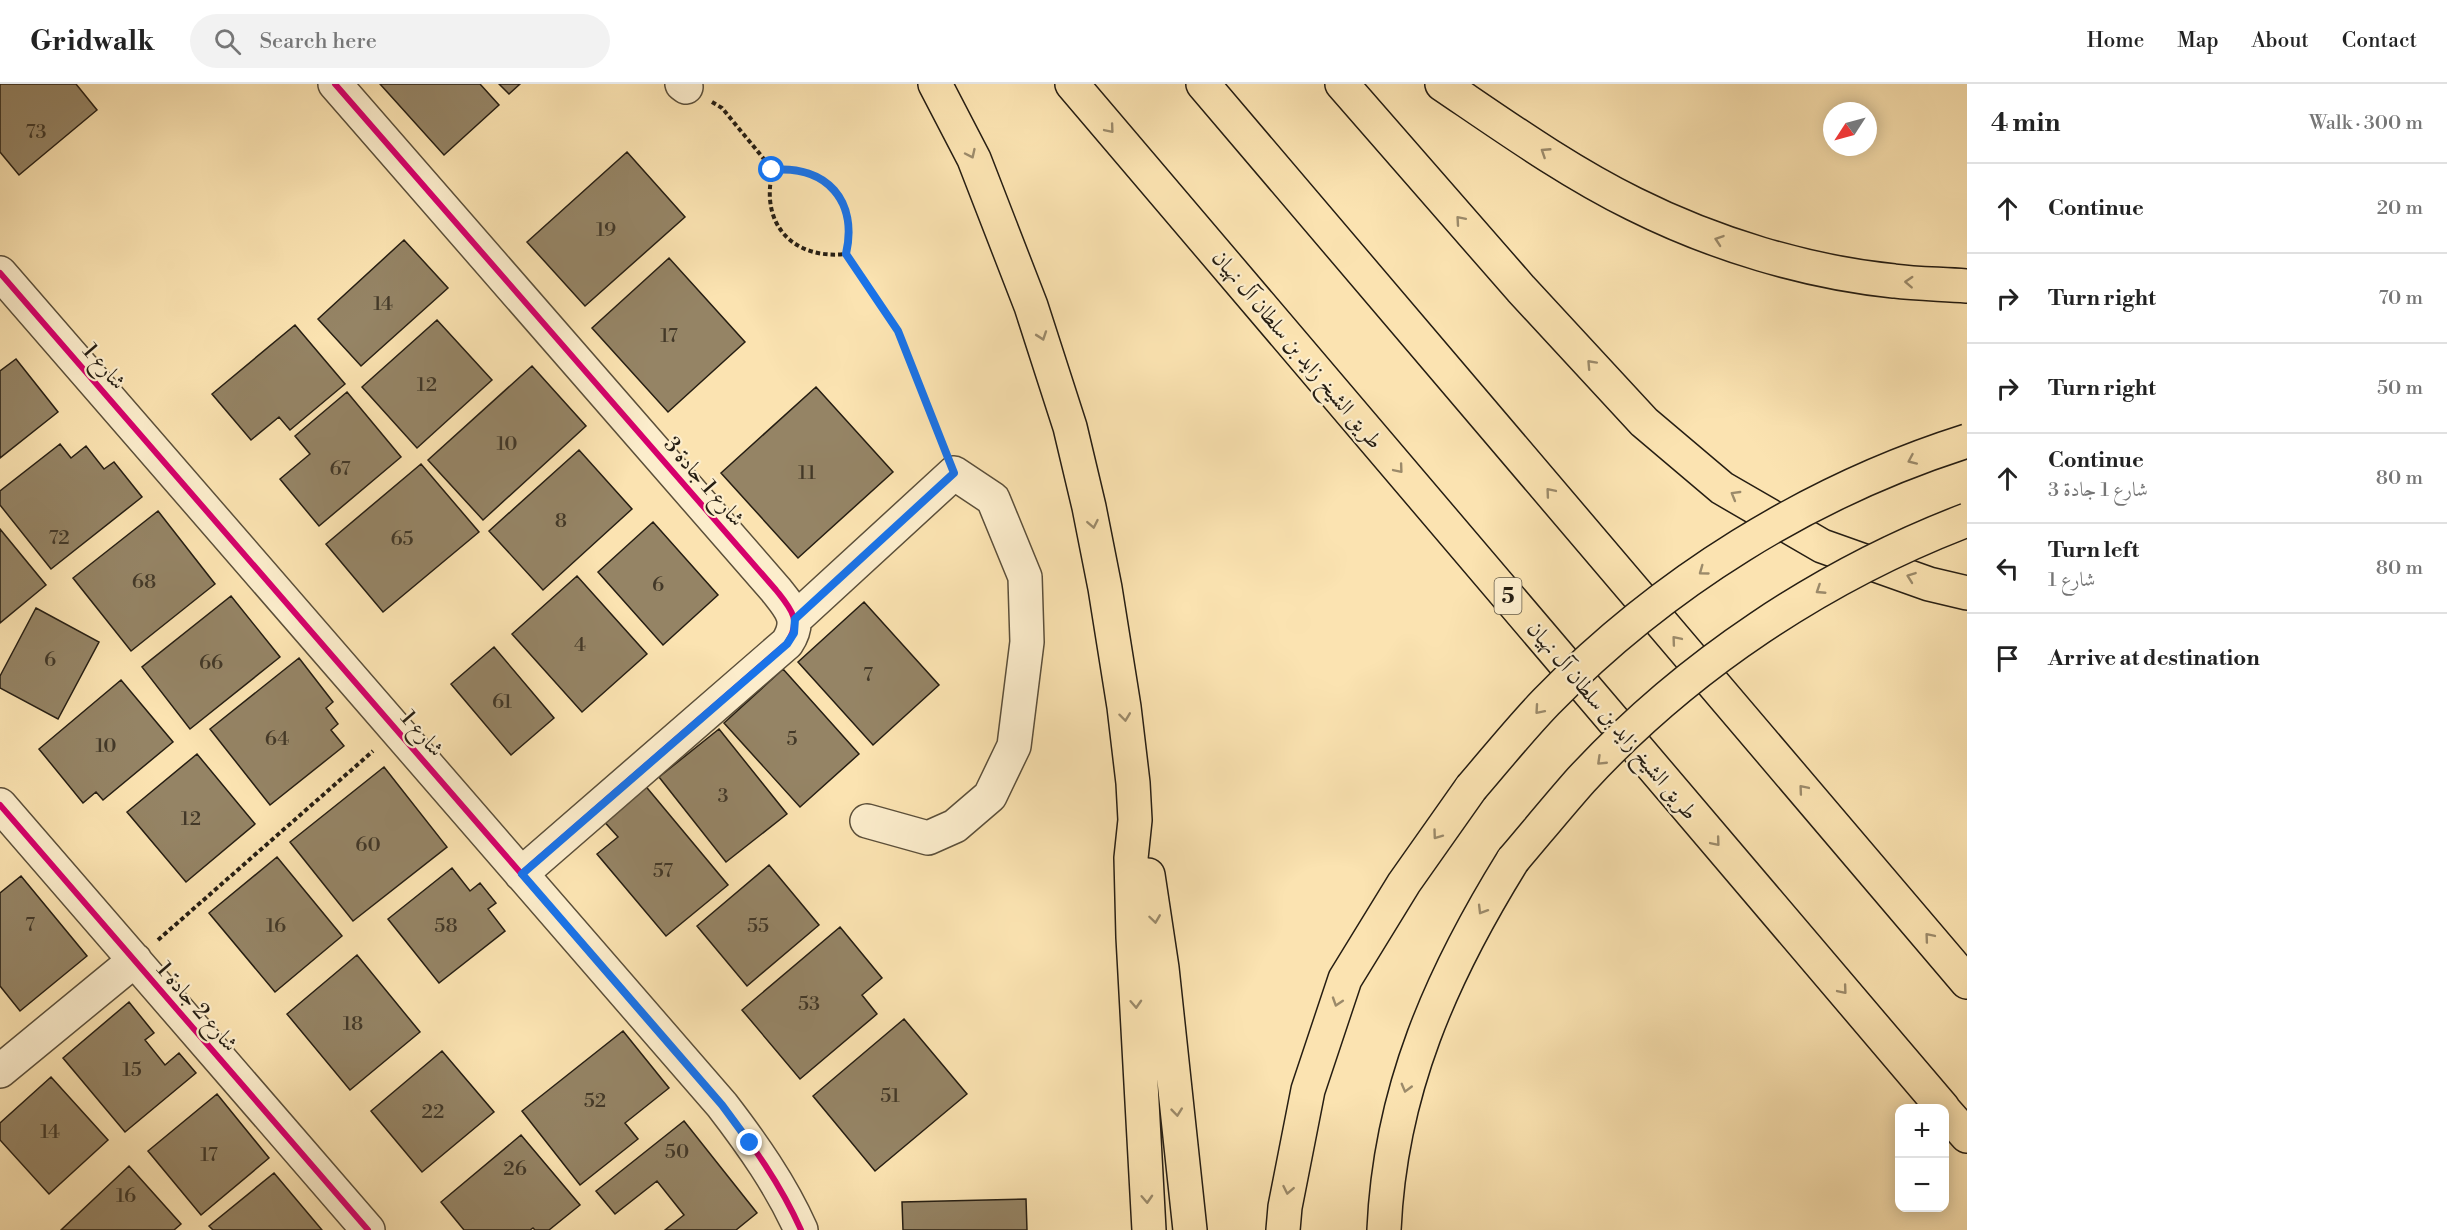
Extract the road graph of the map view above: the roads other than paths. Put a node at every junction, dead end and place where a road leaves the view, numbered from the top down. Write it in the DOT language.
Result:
graph roads {
  1 [pos="335,84"];
  2 [pos="923,84"];
  3 [pos="935,84"];
  4 [pos="1072,84"];
  5 [pos="1203,84"];
  6 [pos="1342,84"];
  7 [pos="1442,84"];
  8 [pos="953,116"];
  9 [pos="1967,286"];
  10 [pos="4,287"];
  11 [pos="1967,441"];
  12 [pos="1967,520"];
  13 [pos="1967,593"];
  14 [pos="795,619"];
  15 [pos="0,805"];
  16 [pos="1136,820"];
  17 [pos="867,821"];
  18 [pos="522,874"];
  19 [pos="135,960"];
  20 [pos="1967,982"];
  21 [pos="0,1071"];
  22 [pos="1940,1104"];
  23 [pos="1949,1115"];
  24 [pos="1967,1136"];
  25 [pos="369,1230"];
  26 [pos="801,1230"];
  27 [pos="1149,1230"];
  28 [pos="1190,1230"];
  29 [pos="1283,1230"];
  30 [pos="1384,1230"];
  1 -- 14 [label="street, شارع 1 جادة 3"];
  2 -- 8 [label="street"];
  3 -- 8 [label="highway"];
  4 -- 22 [label="highway, طريق الشيخ زايد بن سلطان آل نهيان / 5, one-way"];
  20 -- 5 [label="highway, one-way"];
  13 -- 6 [label="highway, one-way"];
  9 -- 7 [label="highway, one-way"];
  8 -- 16 [label="highway, one-way"];
  10 -- 18 [label="street, شارع 1"];
  11 -- 29 [label="highway, one-way, bridge"];
  12 -- 30 [label="highway, one-way, bridge"];
  14 -- 17 [label="street"];
  14 -- 18 [label="street"];
  15 -- 19 [label="street, شارع 2 جادة 1"];
  16 -- 27 [label="highway, one-way"];
  16 -- 28 [label="highway, one-way"];
  18 -- 26 [label="street, شارع 1"];
  19 -- 21 [label="street"];
  19 -- 25 [label="street, شارع 2 جادة 1"];
  23 -- 24 [label="highway, طريق الشيخ زايد بن سلطان آل نهيان / 5"];
}
